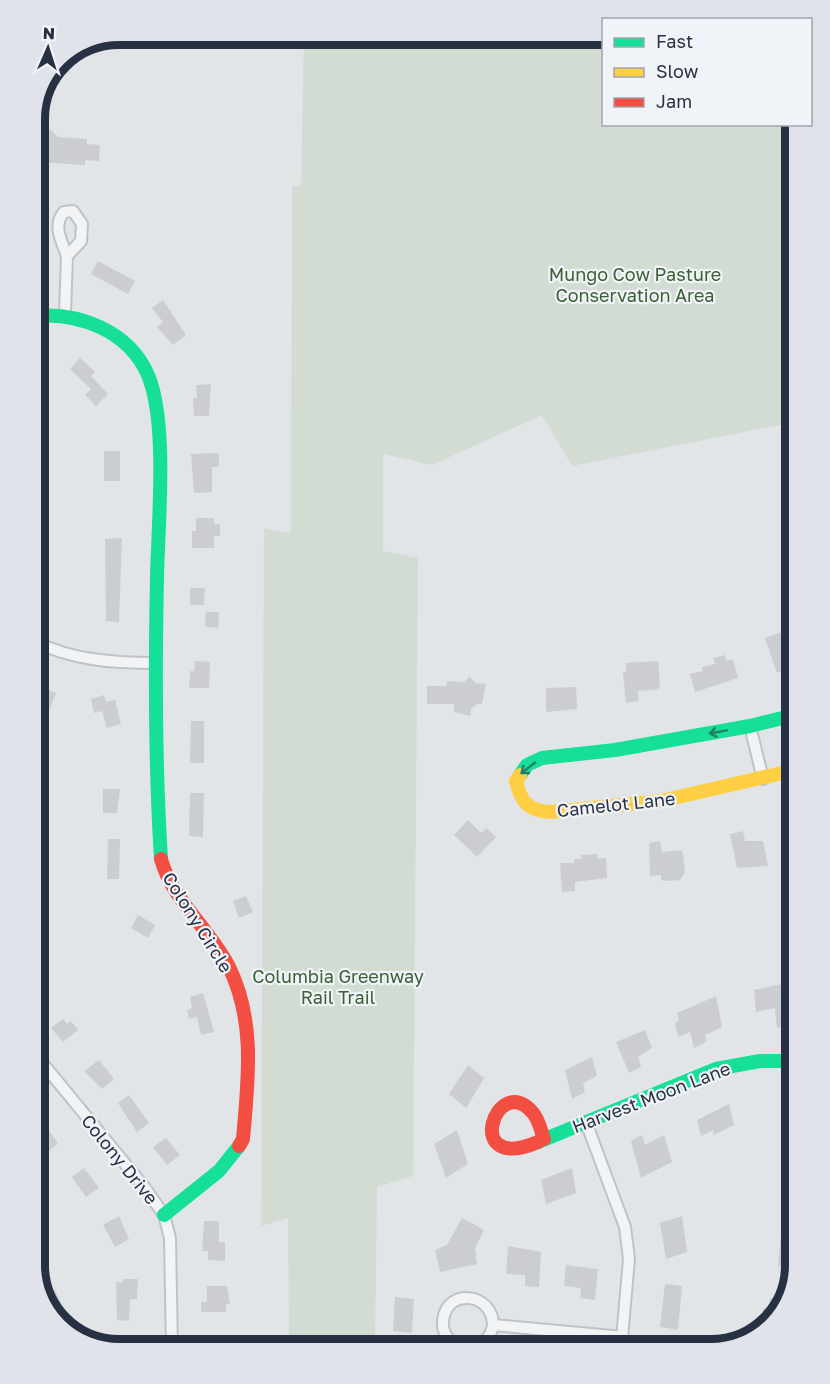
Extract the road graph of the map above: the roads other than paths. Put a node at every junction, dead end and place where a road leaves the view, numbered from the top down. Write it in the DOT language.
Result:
graph roads {
  1 [pos="67,256"];
  2 [pos="65,313"];
  3 [pos="45,315"];
  4 [pos="45,647"];
  5 [pos="155,663"];
  6 [pos="785,717"];
  7 [pos="750,726"];
  8 [pos="785,773"];
  9 [pos="764,778"];
  10 [pos="785,1061"];
  11 [pos="45,1067"];
  12 [pos="586,1122"];
  13 [pos="544,1139"];
  14 [pos="164,1215"];
  15 [pos="493,1325"];
  16 [pos="622,1336"];
  17 [pos="172,1339"];
  18 [pos="450,1339"];
  19 [pos="487,1339"];
  20 [pos="622,1339"];
  1 -- 2 [label="street"];
  2 -- 3 [label="street, Colony Circle"];
  2 -- 5 [label="street, Colony Circle"];
  4 -- 5 [label="street"];
  5 -- 14 [label="street, Colony Circle"];
  6 -- 7 [label="street, Camelot Lane"];
  7 -- 9 [label="street"];
  7 -- 9 [label="street, Camelot Lane, one-way"];
  8 -- 9 [label="street, Camelot Lane"];
  10 -- 12 [label="street, Harvest Moon Lane"];
  11 -- 14 [label="street, Colony Drive"];
  12 -- 13 [label="street, Harvest Moon Lane"];
  12 -- 16 [label="street"];
  14 -- 17 [label="street, Colony Drive"];
  15 -- 16 [label="street"];
  15 -- 18 [label="street"];
  15 -- 19 [label="street"];
  16 -- 20 [label="street"];
}
